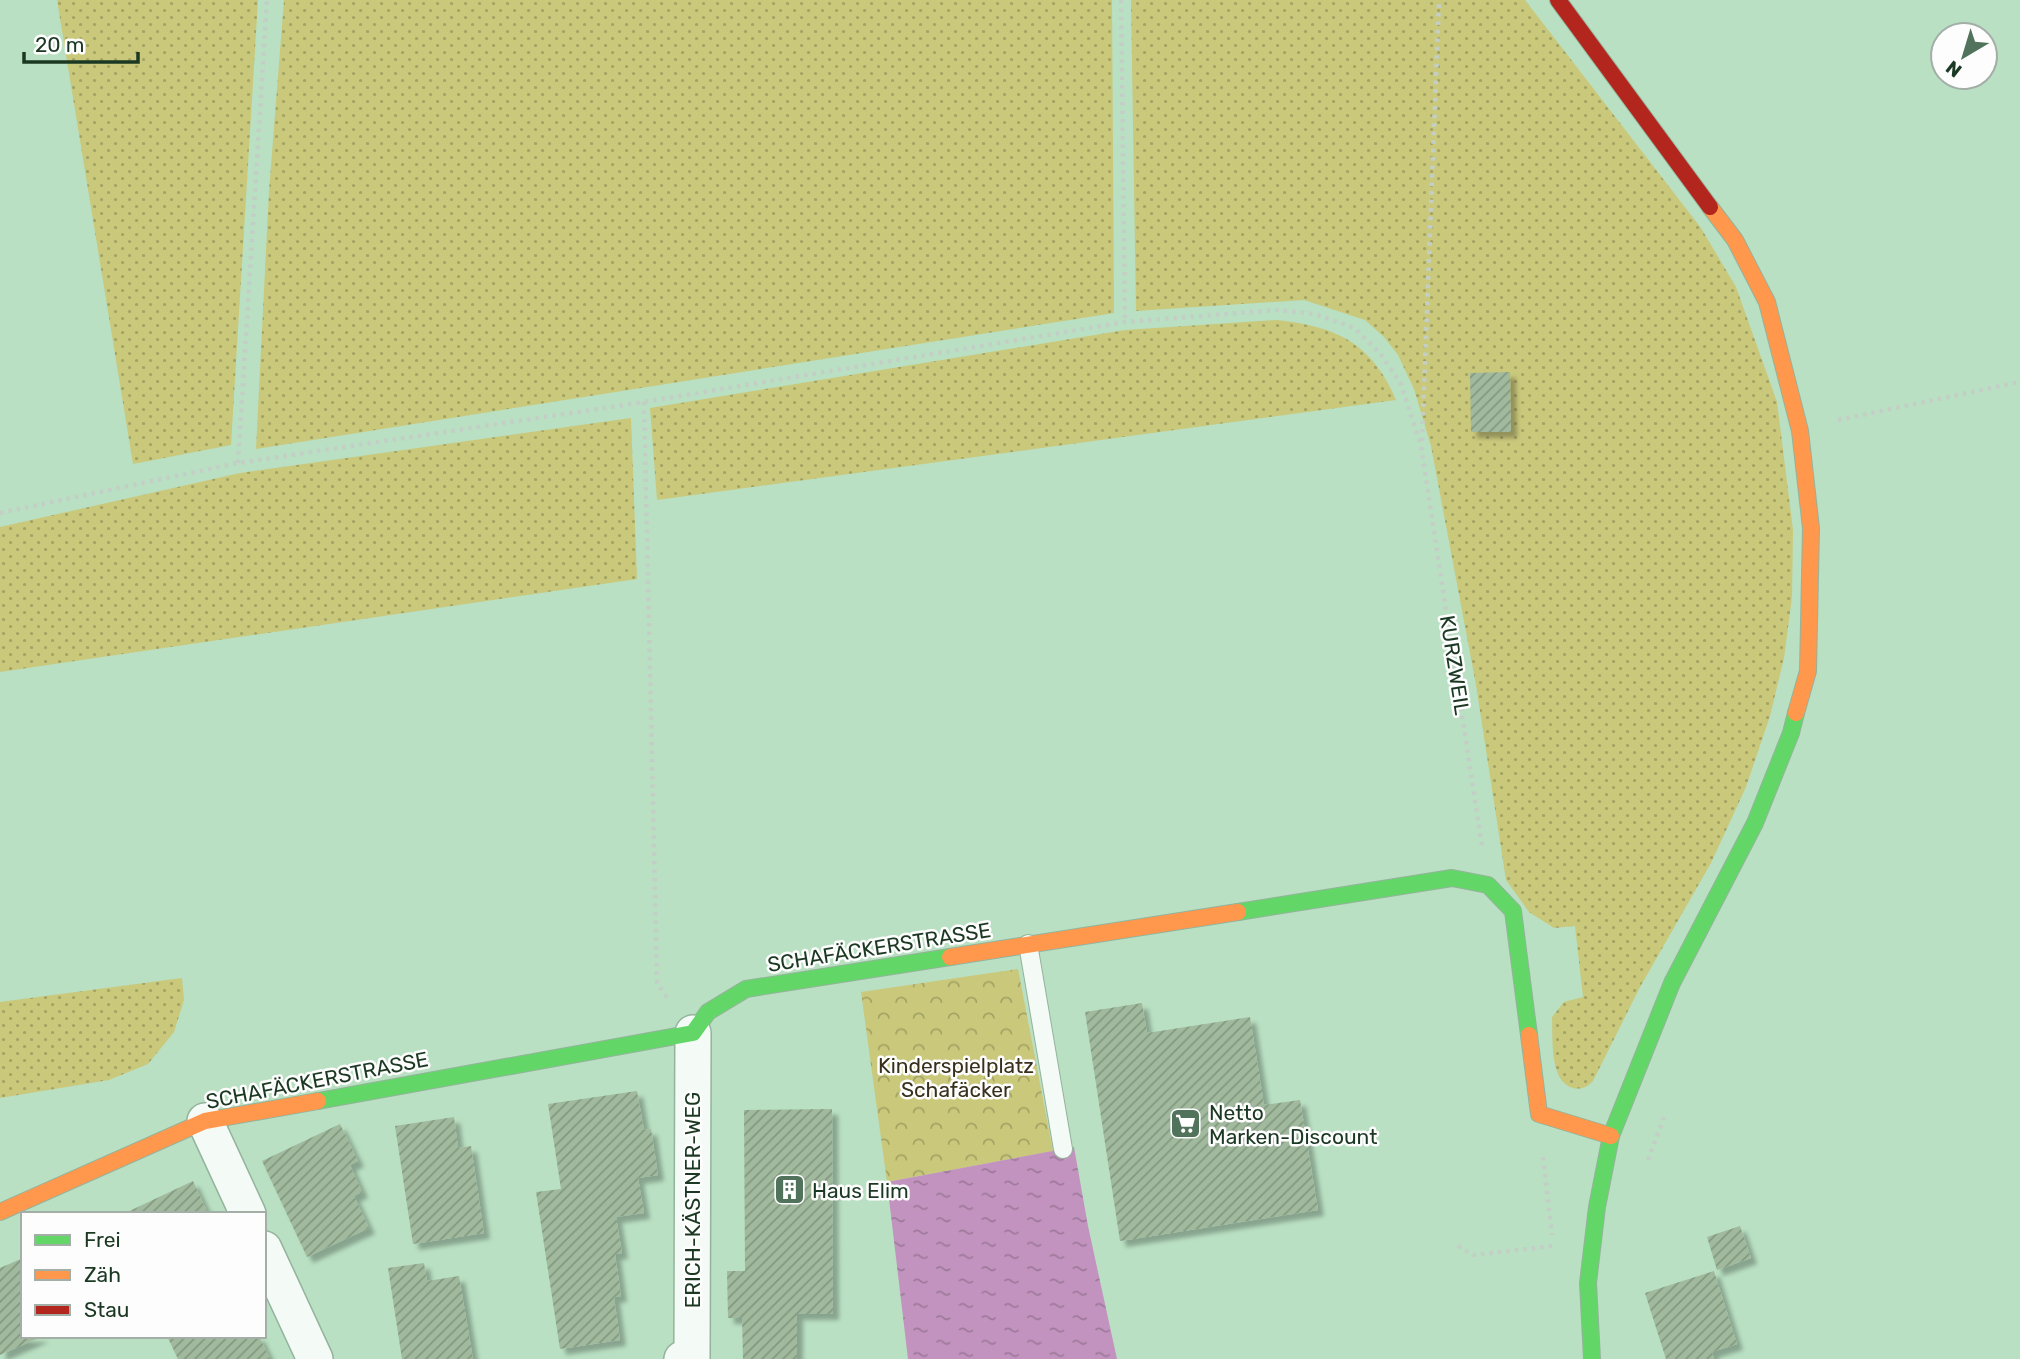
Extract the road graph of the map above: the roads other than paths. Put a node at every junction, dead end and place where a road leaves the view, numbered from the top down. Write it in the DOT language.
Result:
graph roads {
  1 [pos="1558,0"];
  2 [pos="1028,944"];
  3 [pos="693,1033"];
  4 [pos="205,1121"];
  5 [pos="1611,1136"];
  6 [pos="1063,1149"];
  7 [pos="0,1212"];
  8 [pos="247,1212"];
  9 [pos="266,1253"];
  10 [pos="315,1359"];
  11 [pos="682,1359"];
  12 [pos="1592,1359"];
  1 -- 5 [label="street"];
  2 -- 3 [label="street, SCHAFÄCKERSTRASSE"];
  2 -- 5 [label="street, SCHAFÄCKERSTRASSE"];
  2 -- 6 [label="lane"];
  3 -- 4 [label="street, SCHAFÄCKERSTRASSE"];
  3 -- 11 [label="street, ERICH-KÄSTNER-WEG"];
  4 -- 7 [label="street, SCHAFÄCKERSTRASSE"];
  4 -- 8 [label="street"];
  5 -- 12 [label="street"];
  9 -- 10 [label="street"];
}
